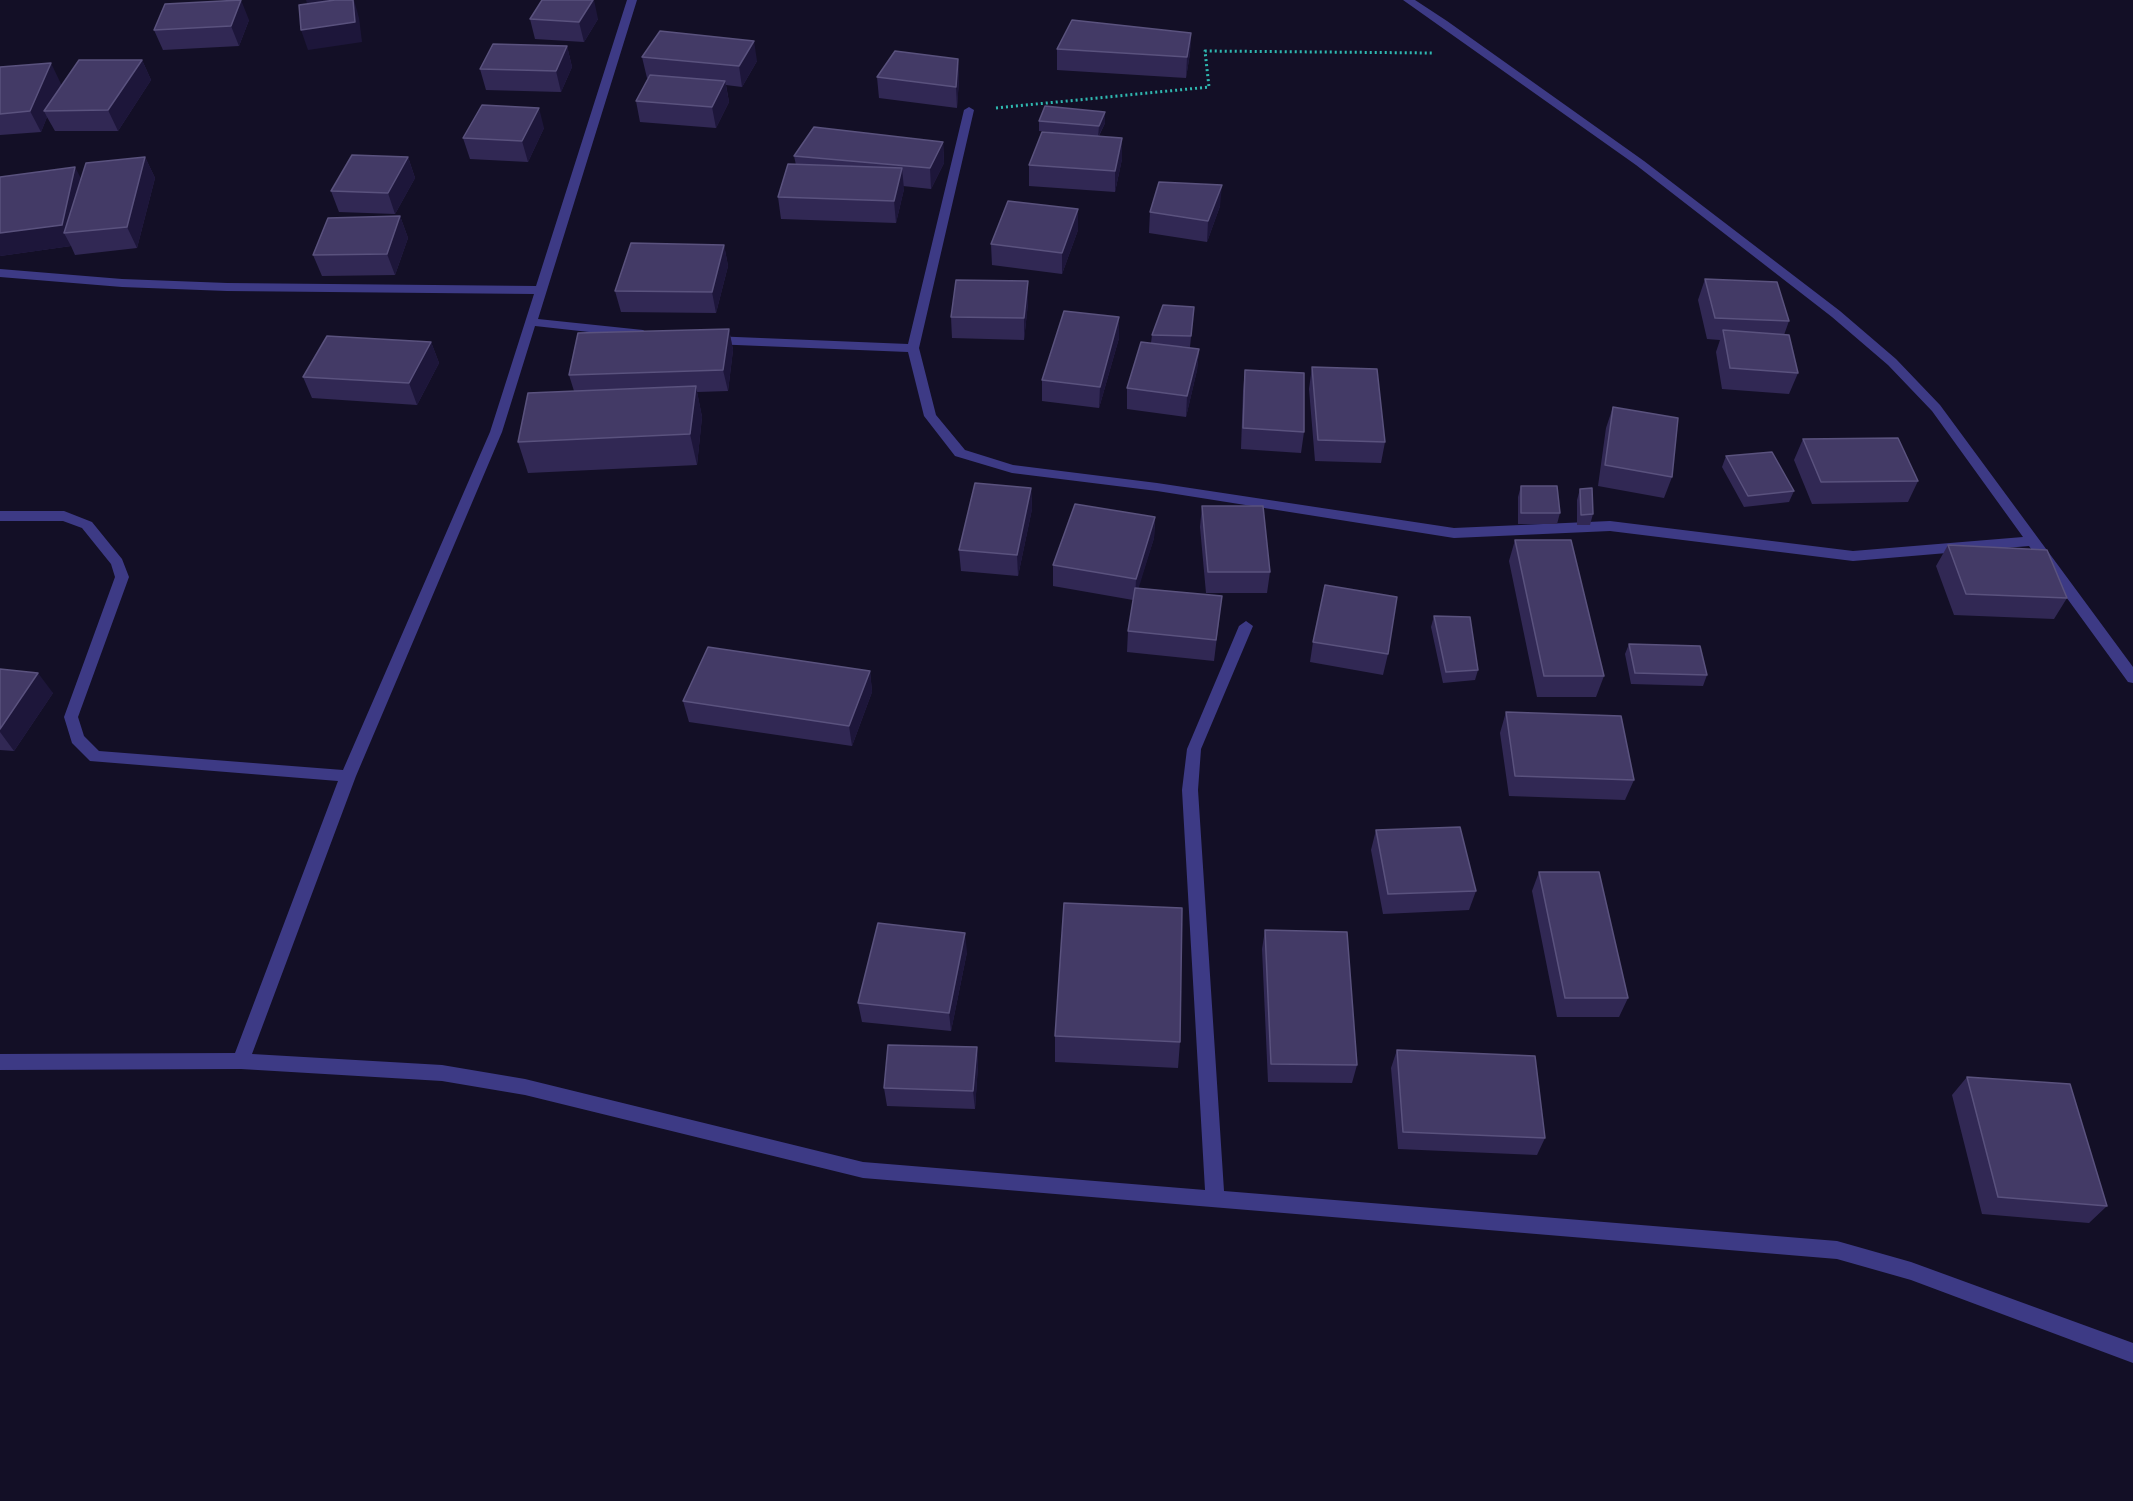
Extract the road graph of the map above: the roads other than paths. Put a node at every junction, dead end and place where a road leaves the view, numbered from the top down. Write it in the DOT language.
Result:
graph roads {
  1 [pos="632,0"];
  2 [pos="1408,0"];
  3 [pos="969,110"];
  4 [pos="0,273"];
  5 [pos="541,290"];
  6 [pos="531,322"];
  7 [pos="654,335"];
  8 [pos="699,339"];
  9 [pos="913,348"];
  10 [pos="0,516"];
  11 [pos="2033,541"];
  12 [pos="1246,626"];
  13 [pos="2133,678"];
  14 [pos="348,776"];
  15 [pos="241,1061"];
  16 [pos="0,1062"];
  17 [pos="1215,1199"];
  18 [pos="2133,1353"];
  1 -- 5 [label="street"];
  2 -- 11 [label="street"];
  3 -- 9 [label="street"];
  4 -- 5 [label="street"];
  5 -- 6 [label="street"];
  6 -- 7 [label="street"];
  6 -- 14 [label="street"];
  8 -- 9 [label="street"];
  9 -- 11 [label="street"];
  10 -- 14 [label="street"];
  11 -- 13 [label="street"];
  12 -- 17 [label="street"];
  14 -- 15 [label="street"];
  15 -- 16 [label="street"];
  15 -- 17 [label="street"];
  17 -- 18 [label="street"];
}
